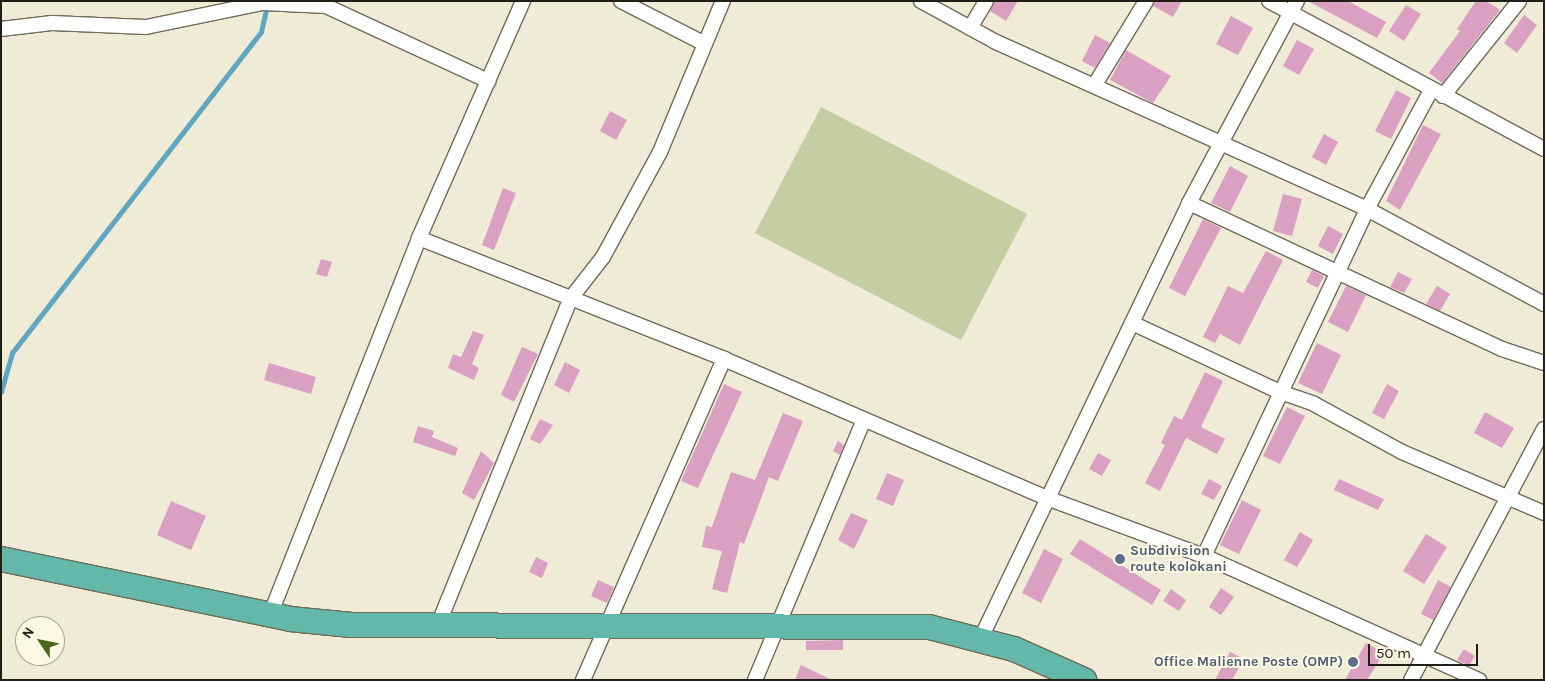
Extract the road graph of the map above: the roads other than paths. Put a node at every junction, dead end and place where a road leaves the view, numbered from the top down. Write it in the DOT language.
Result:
graph roads {
  1 [pos="523,1"];
  2 [pos="621,1"];
  3 [pos="723,1"];
  4 [pos="921,1"];
  5 [pos="986,1"];
  6 [pos="1146,1"];
  7 [pos="1269,1"];
  8 [pos="1519,1"];
  9 [pos="1294,7"];
  10 [pos="970,28"];
  11 [pos="1,29"];
  12 [pos="705,44"];
  13 [pos="488,81"];
  14 [pos="1094,86"];
  15 [pos="1437,93"];
  16 [pos="1220,144"];
  17 [pos="1544,149"];
  18 [pos="1189,203"];
  19 [pos="1367,209"];
  20 [pos="419,238"];
  21 [pos="1337,273"];
  22 [pos="571,298"];
  23 [pos="1544,304"];
  24 [pos="1132,323"];
  25 [pos="724,359"];
  26 [pos="1544,363"];
  27 [pos="1280,392"];
  28 [pos="864,420"];
  29 [pos="1544,429"];
  30 [pos="1509,496"];
  31 [pos="1047,498"];
  32 [pos="1544,513"];
  33 [pos="1204,556"];
  34 [pos="1,559"];
  35 [pos="270,615"];
  36 [pos="438,625"];
  37 [pos="606,625"];
  38 [pos="778,626"];
  39 [pos="980,640"];
  40 [pos="1423,655"];
  41 [pos="583,680"];
  42 [pos="754,680"];
  43 [pos="1083,680"];
  44 [pos="1411,680"];
  45 [pos="1479,680"];
  1 -- 13 [label="street"];
  2 -- 12 [label="street"];
  3 -- 12 [label="street"];
  4 -- 10 [label="street"];
  5 -- 10 [label="street"];
  6 -- 14 [label="street"];
  7 -- 9 [label="street"];
  8 -- 15 [label="street"];
  9 -- 15 [label="street"];
  9 -- 16 [label="street"];
  10 -- 14 [label="street"];
  11 -- 13 [label="street"];
  12 -- 22 [label="street"];
  13 -- 20 [label="street"];
  14 -- 16 [label="street"];
  15 -- 17 [label="street"];
  15 -- 19 [label="street"];
  16 -- 18 [label="street"];
  16 -- 19 [label="street"];
  18 -- 21 [label="street"];
  18 -- 24 [label="street"];
  19 -- 21 [label="street"];
  19 -- 23 [label="street"];
  20 -- 22 [label="street"];
  20 -- 35 [label="street"];
  21 -- 26 [label="street"];
  21 -- 27 [label="street"];
  22 -- 25 [label="street"];
  22 -- 36 [label="street"];
  24 -- 27 [label="street"];
  24 -- 31 [label="street"];
  25 -- 28 [label="street"];
  25 -- 37 [label="street"];
  27 -- 30 [label="street"];
  27 -- 33 [label="street"];
  28 -- 31 [label="street"];
  28 -- 38 [label="street"];
  29 -- 30 [label="street"];
  30 -- 32 [label="street"];
  30 -- 40 [label="street"];
  31 -- 33 [label="street"];
  31 -- 39 [label="street"];
  33 -- 40 [label="street"];
  34 -- 35 [label="highway"];
  35 -- 36 [label="highway"];
  36 -- 37 [label="highway"];
  37 -- 38 [label="highway"];
  37 -- 41 [label="street"];
  38 -- 39 [label="highway"];
  38 -- 42 [label="street"];
  39 -- 43 [label="highway"];
  40 -- 44 [label="street"];
  40 -- 45 [label="street"];
}
